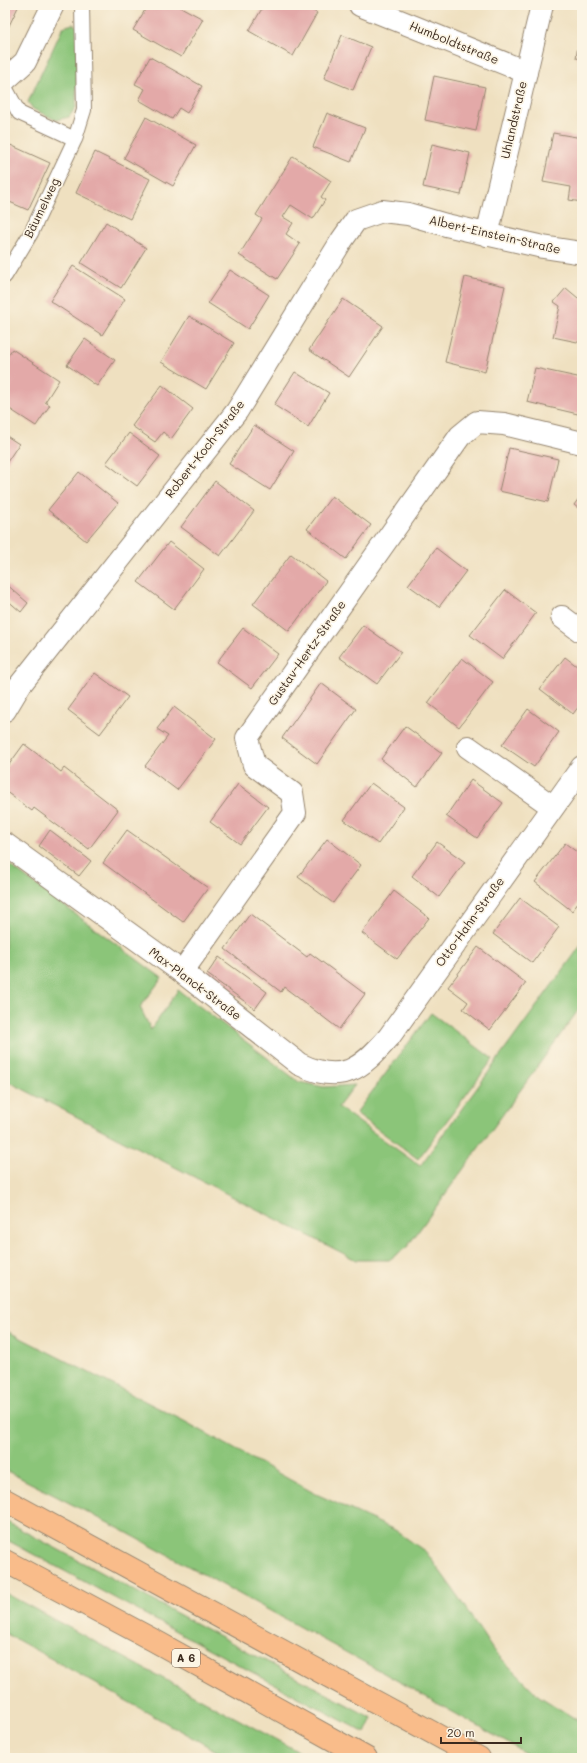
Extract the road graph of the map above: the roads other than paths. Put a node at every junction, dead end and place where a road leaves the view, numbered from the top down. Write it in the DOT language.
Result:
graph roads {
  1 [pos="53,5"];
  2 [pos="82,5"];
  3 [pos="360,5"];
  4 [pos="542,5"];
  5 [pos="526,72"];
  6 [pos="5,80"];
  7 [pos="5,87"];
  8 [pos="75,139"];
  9 [pos="408,214"];
  10 [pos="488,235"];
  11 [pos="582,253"];
  12 [pos="5,276"];
  13 [pos="582,443"];
  14 [pos="562,617"];
  15 [pos="582,632"];
  16 [pos="5,710"];
  17 [pos="468,747"];
  18 [pos="582,767"];
  19 [pos="553,808"];
  20 [pos="5,844"];
  21 [pos="182,972"];
  22 [pos="389,1037"];
  23 [pos="5,1500"];
  24 [pos="5,1561"];
  25 [pos="366,1758"];
  26 [pos="479,1758"];
  1 -- 6 [label="street"];
  2 -- 8 [label="lane, Bäumelweg"];
  3 -- 5 [label="street, Humboldtstraße"];
  4 -- 5 [label="street, Uhlandstraße"];
  5 -- 10 [label="street, Uhlandstraße"];
  7 -- 8 [label="lane"];
  8 -- 12 [label="lane, Bäumelweg"];
  9 -- 10 [label="street, Albert-Einstein-Straße"];
  9 -- 16 [label="street, Robert-Koch-Straße"];
  10 -- 11 [label="street, Albert-Einstein-Straße"];
  13 -- 21 [label="street, Gustav-Hertz-Straße"];
  14 -- 15 [label="street"];
  17 -- 19 [label="street"];
  18 -- 19 [label="street, Otto-Hahn-Straße"];
  19 -- 22 [label="street, Otto-Hahn-Straße"];
  20 -- 21 [label="street, Max-Planck-Straße"];
  21 -- 22 [label="street, Max-Planck-Straße"];
  23 -- 26 [label="highway"];
  24 -- 25 [label="highway, A 6"];
}
